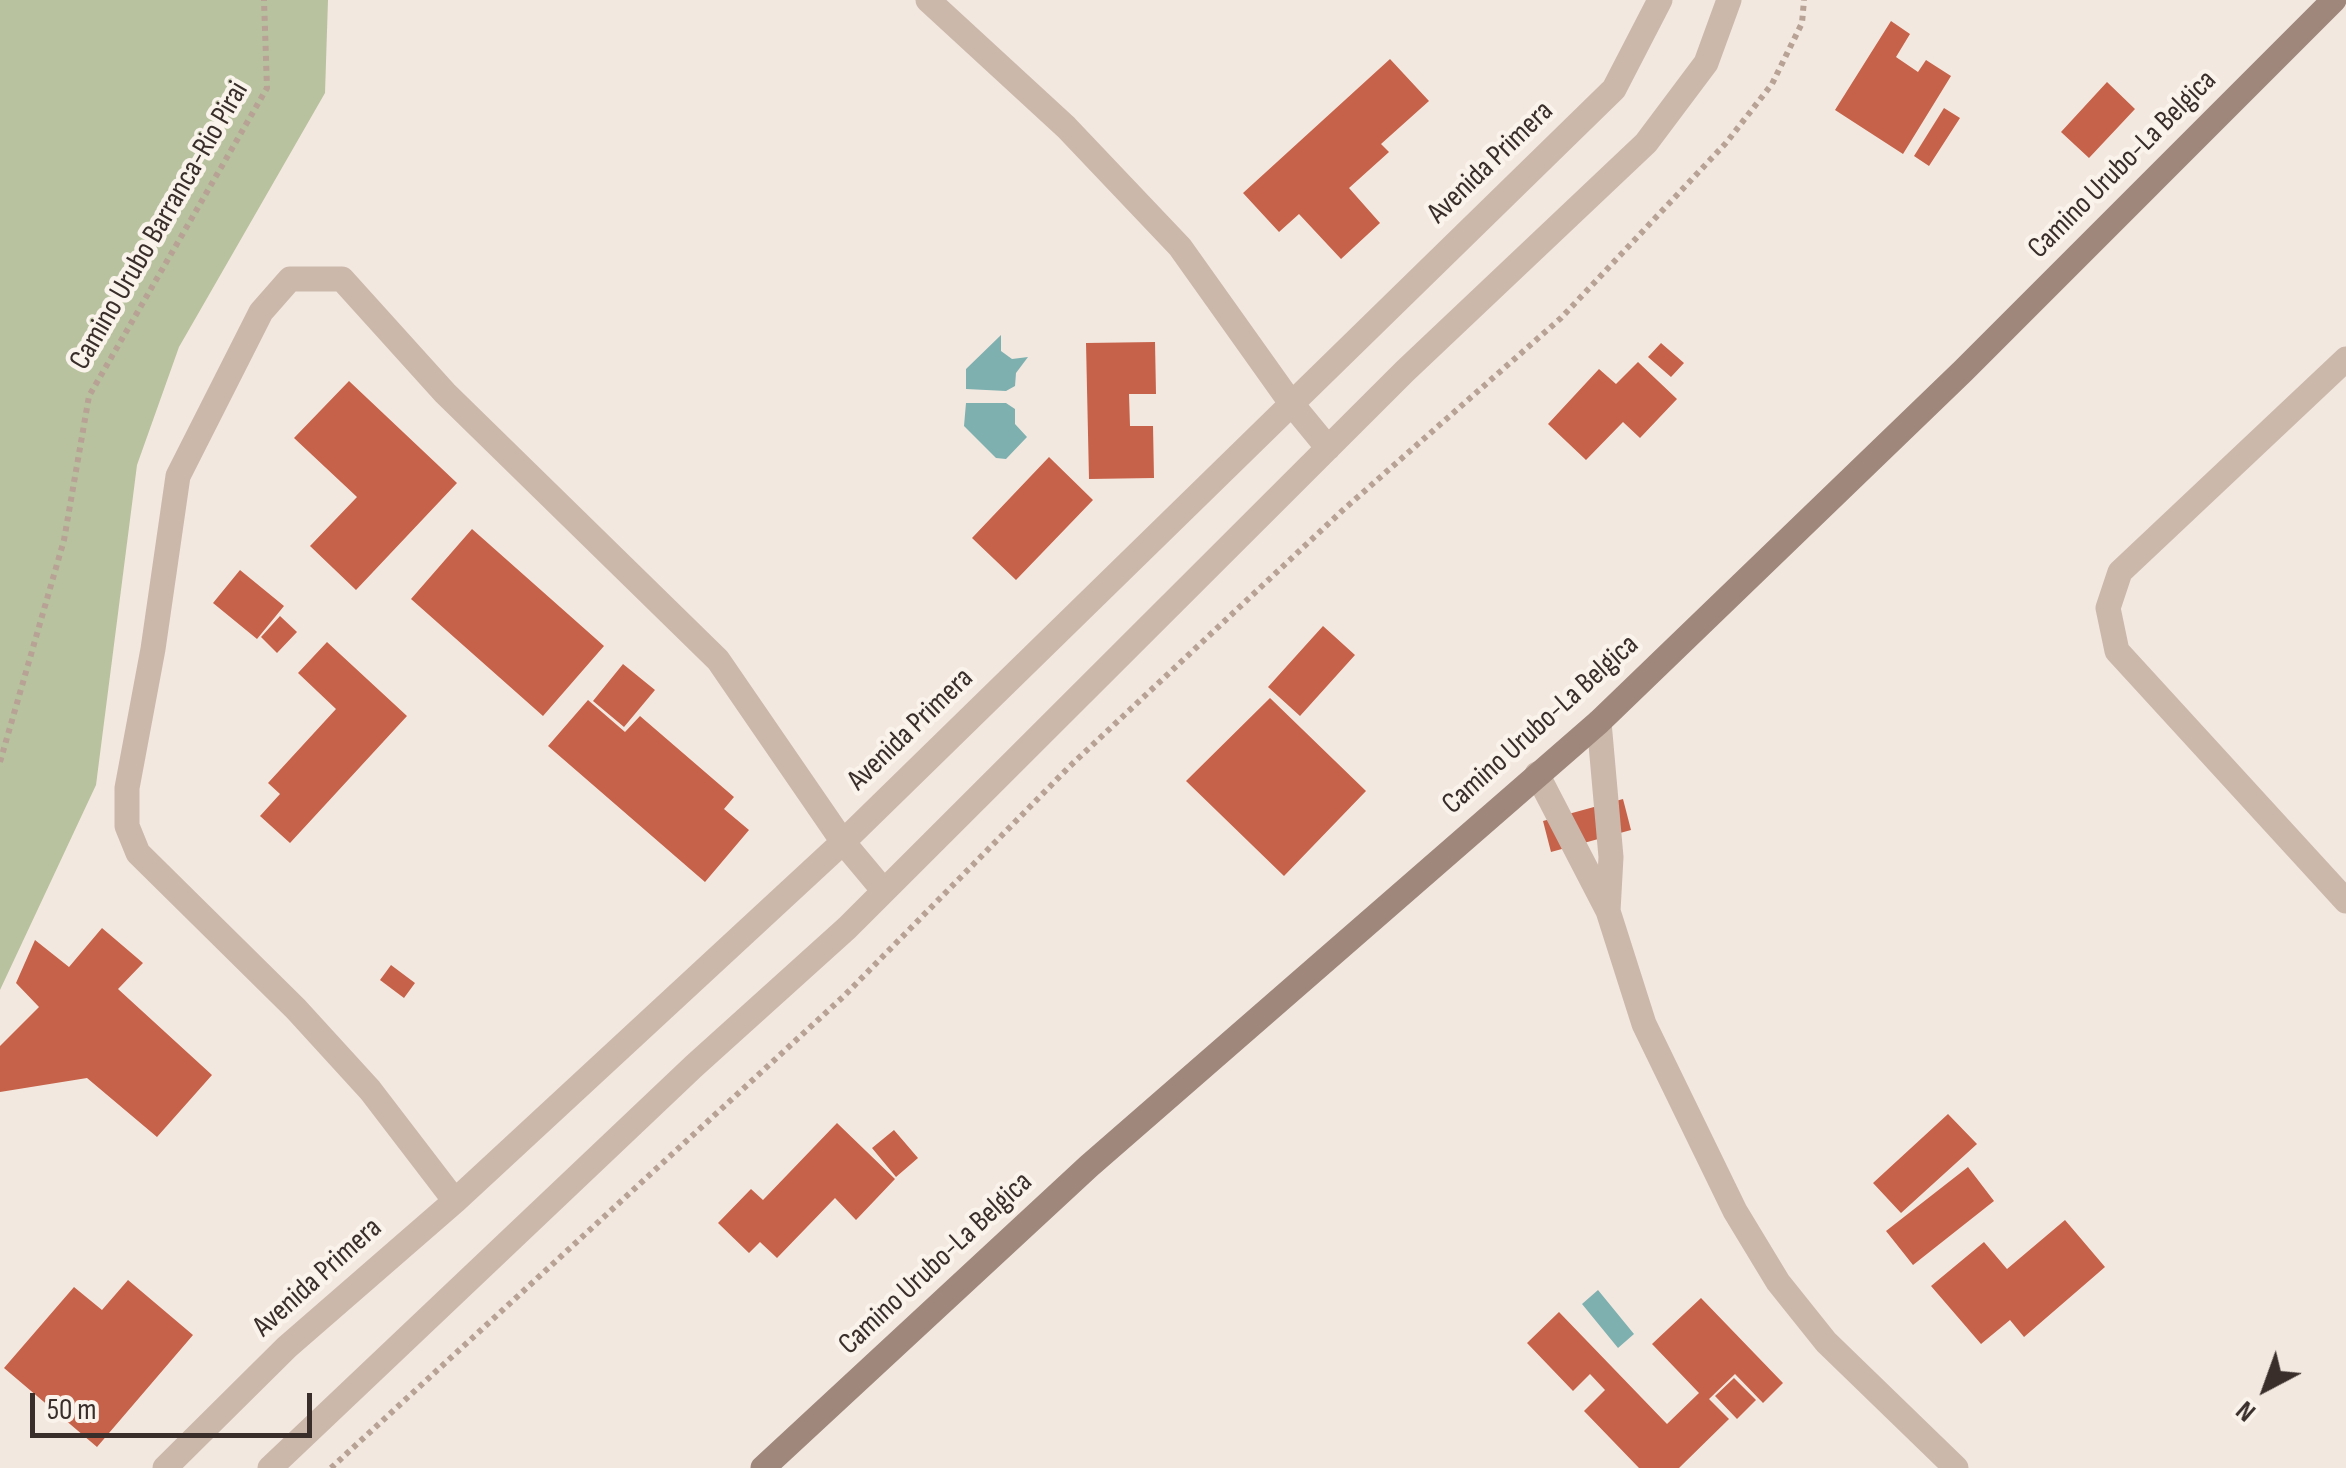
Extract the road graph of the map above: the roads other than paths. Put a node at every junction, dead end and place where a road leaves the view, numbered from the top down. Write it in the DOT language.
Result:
graph roads {
  1 [pos="928,0"];
  2 [pos="1660,0"];
  3 [pos="1729,0"];
  4 [pos="2334,0"];
  5 [pos="2346,359"];
  6 [pos="1290,403"];
  7 [pos="1328,448"];
  8 [pos="1599,722"];
  9 [pos="1537,774"];
  10 [pos="842,842"];
  11 [pos="884,891"];
  12 [pos="2346,900"];
  13 [pos="1608,911"];
  14 [pos="455,1200"];
  15 [pos="164,1468"];
  16 [pos="270,1468"];
  17 [pos="763,1468"];
  18 [pos="1956,1468"];
  1 -- 6 [label="street"];
  2 -- 6 [label="street, Avenida Primera"];
  3 -- 7 [label="street"];
  4 -- 8 [label="main road, Camino Urubo-La Belgica"];
  5 -- 12 [label="street"];
  6 -- 7 [label="street"];
  6 -- 10 [label="street, Avenida Primera"];
  7 -- 11 [label="street"];
  8 -- 9 [label="main road, Camino Urubo-La Belgica"];
  8 -- 13 [label="street"];
  9 -- 13 [label="street"];
  9 -- 17 [label="main road, Camino Urubo-La Belgica"];
  10 -- 11 [label="street"];
  10 -- 14 [label="street, Avenida Primera"];
  10 -- 14 [label="street"];
  11 -- 16 [label="street"];
  13 -- 18 [label="street"];
  14 -- 15 [label="street, Avenida Primera"];
}
